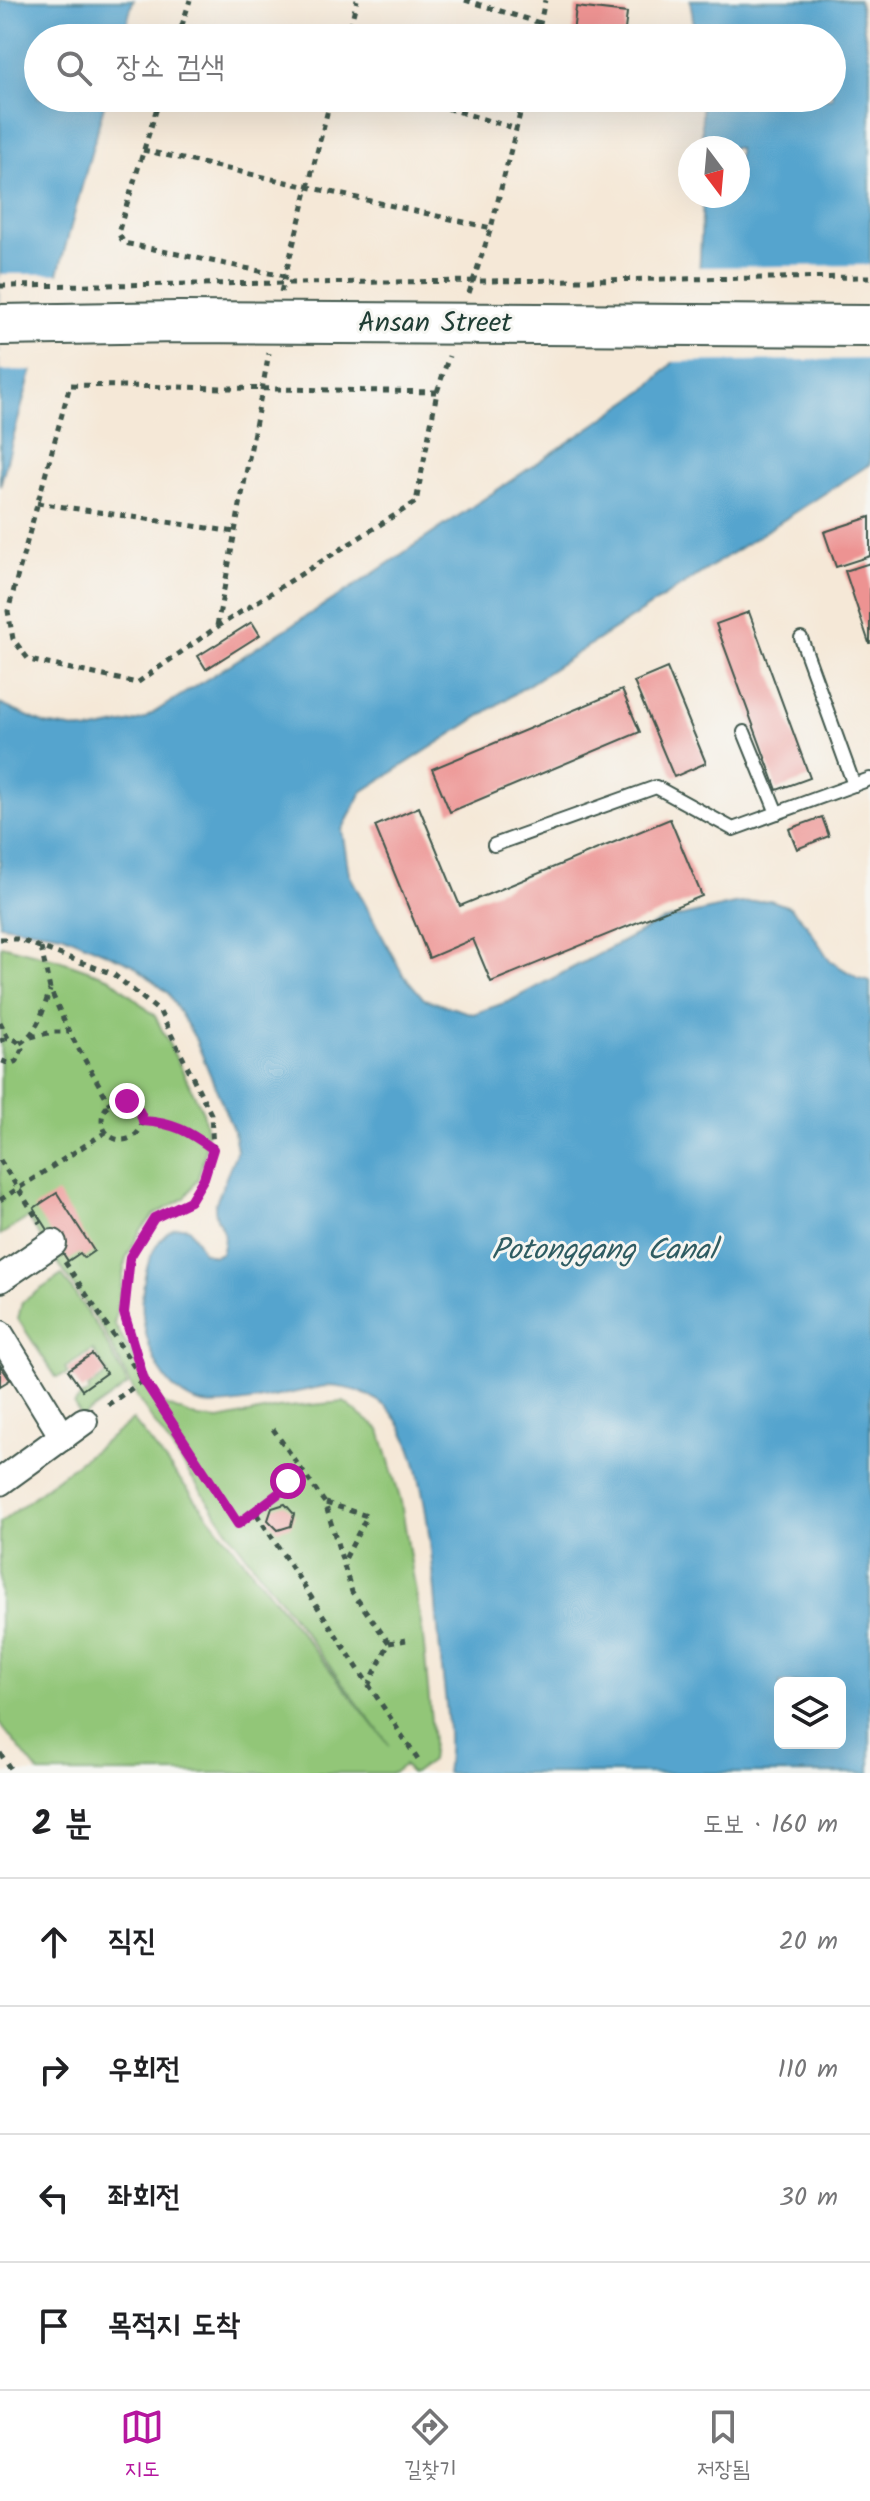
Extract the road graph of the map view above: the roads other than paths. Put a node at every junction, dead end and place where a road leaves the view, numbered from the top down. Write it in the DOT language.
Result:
graph roads {
  1 [pos="0,325"];
  2 [pos="870,326"];
  3 [pos="801,638"];
  4 [pos="744,732"];
  5 [pos="870,779"];
  6 [pos="854,785"];
  7 [pos="777,813"];
  8 [pos="494,845"];
  9 [pos="53,1243"];
  10 [pos="0,1279"];
  11 [pos="0,1334"];
  12 [pos="84,1421"];
  13 [pos="63,1437"];
  14 [pos="0,1482"];
  1 -- 2 [label="main road, Ansan Street, bridge"];
  3 -- 6 [label="lane"];
  4 -- 7 [label="lane"];
  5 -- 6 [label="lane"];
  6 -- 7 [label="lane"];
  7 -- 8 [label="lane"];
  9 -- 10 [label="street"];
  11 -- 13 [label="street"];
  12 -- 13 [label="street"];
  13 -- 14 [label="street"];
}
